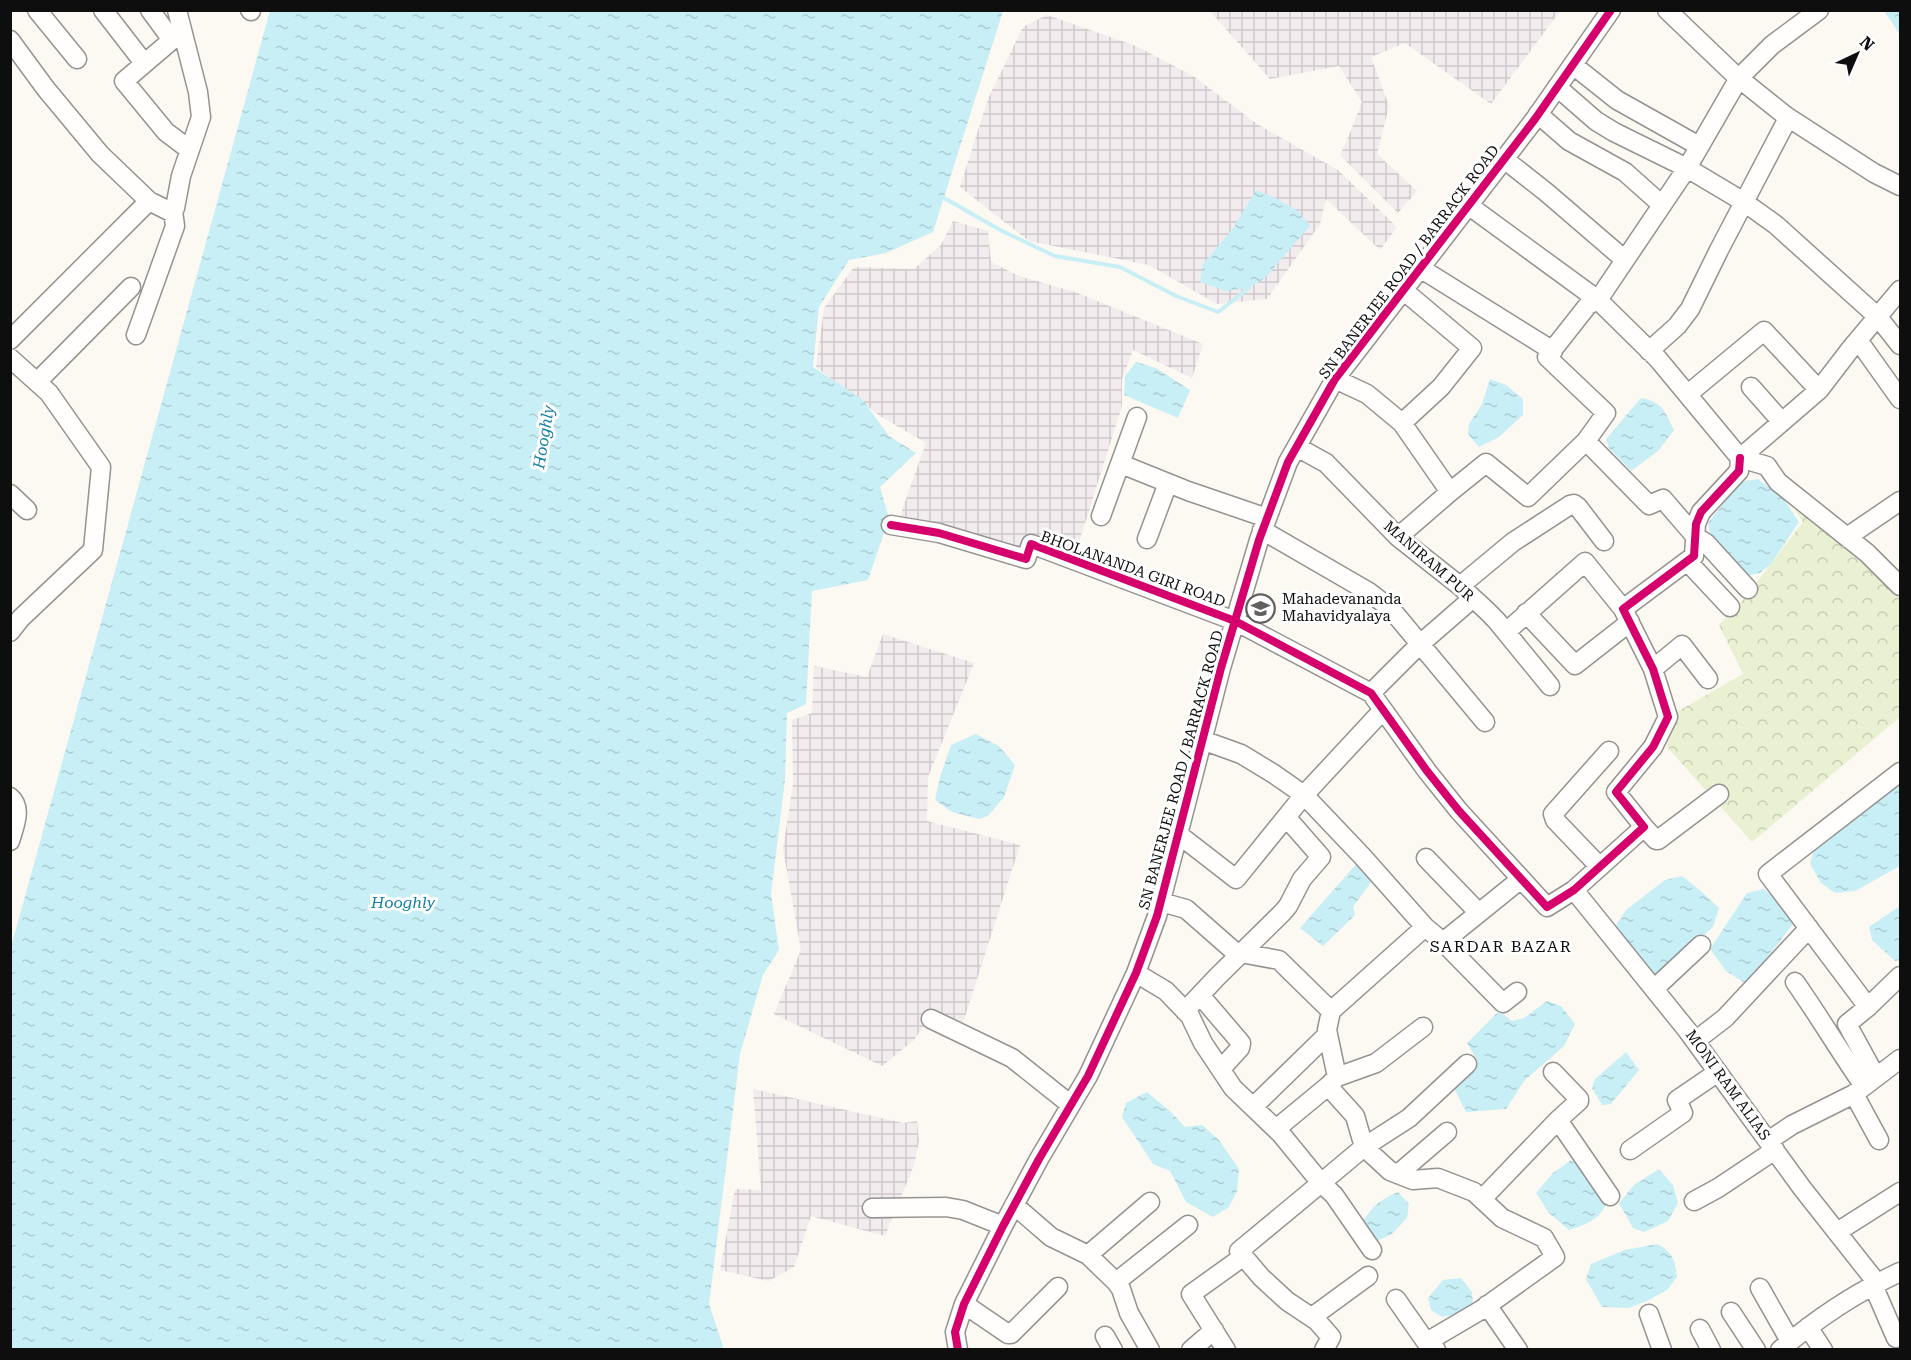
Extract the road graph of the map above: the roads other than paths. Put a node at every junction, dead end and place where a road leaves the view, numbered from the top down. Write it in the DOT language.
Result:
graph roads {
  1 [pos="37,10"];
  2 [pos="103,10"];
  3 [pos="150,10"];
  4 [pos="177,10"];
  5 [pos="1611,10"];
  6 [pos="1667,10"];
  7 [pos="1819,10"];
  8 [pos="10,40"];
  9 [pos="77,59"];
  10 [pos="144,63"];
  11 [pos="1573,65"];
  12 [pos="1739,78"];
  13 [pos="1557,87"];
  14 [pos="1538,114"];
  15 [pos="1788,118"];
  16 [pos="1699,146"];
  17 [pos="190,150"];
  18 [pos="1504,159"];
  19 [pos="1687,168"];
  20 [pos="1899,183"];
  21 [pos="149,201"];
  22 [pos="1744,202"];
  23 [pos="1468,205"];
  24 [pos="1662,205"];
  25 [pos="173,211"];
  26 [pos="1625,260"];
  27 [pos="1420,268"];
  28 [pos="131,286"];
  29 [pos="1403,290"];
  30 [pos="1900,290"];
  31 [pos="1598,300"];
  32 [pos="1878,317"];
  33 [pos="135,335"];
  34 [pos="10,340"];
  35 [pos="1858,340"];
  36 [pos="1900,345"];
  37 [pos="1553,351"];
  38 [pos="1649,351"];
  39 [pos="10,358"];
  40 [pos="1335,379"];
  41 [pos="37,382"];
  42 [pos="1751,387"];
  43 [pos="1819,390"];
  44 [pos="1688,394"];
  45 [pos="1900,399"];
  46 [pos="1137,417"];
  47 [pos="1782,422"];
  48 [pos="1402,423"];
  49 [pos="1586,441"];
  50 [pos="1297,447"];
  51 [pos="1740,458"];
  52 [pos="1120,464"];
  53 [pos="1168,483"];
  54 [pos="1450,492"];
  55 [pos="10,494"];
  56 [pos="1900,501"];
  57 [pos="27,510"];
  58 [pos="1101,516"];
  59 [pos="1265,524"];
  60 [pos="891,525"];
  61 [pos="1695,536"];
  62 [pos="1398,537"];
  63 [pos="1847,537"];
  64 [pos="1147,539"];
  65 [pos="1604,542"];
  66 [pos="1687,561"];
  67 [pos="1460,586"];
  68 [pos="1900,586"];
  69 [pos="1748,589"];
  70 [pos="1473,598"];
  71 [pos="1730,607"];
  72 [pos="1526,613"];
  73 [pos="1626,615"];
  74 [pos="14,618"];
  75 [pos="1235,621"];
  76 [pos="1506,632"];
  77 [pos="1419,645"];
  78 [pos="1653,669"];
  79 [pos="1708,679"];
  80 [pos="1550,686"];
  81 [pos="1371,693"];
  82 [pos="1383,710"];
  83 [pos="1485,722"];
  84 [pos="1202,741"];
  85 [pos="1609,751"];
  86 [pos="1900,772"];
  87 [pos="1719,794"];
  88 [pos="1304,795"];
  89 [pos="10,797"];
  90 [pos="1286,817"];
  91 [pos="1644,827"];
  92 [pos="1178,834"];
  93 [pos="10,842"];
  94 [pos="1426,858"];
  95 [pos="1600,867"];
  96 [pos="1521,879"];
  97 [pos="1575,890"];
  98 [pos="1161,902"];
  99 [pos="1479,913"];
  100 [pos="1425,927"];
  101 [pos="1809,928"];
  102 [pos="1443,942"];
  103 [pos="1701,945"];
  104 [pos="1243,953"];
  105 [pos="1136,973"];
  106 [pos="1900,976"];
  107 [pos="1795,982"];
  108 [pos="1654,988"];
  109 [pos="1517,992"];
  110 [pos="1200,995"];
  111 [pos="1868,1007"];
  112 [pos="1185,1011"];
  113 [pos="1331,1011"];
  114 [pos="931,1019"];
  115 [pos="1423,1027"];
  116 [pos="1328,1034"];
  117 [pos="1695,1041"];
  118 [pos="1900,1059"];
  119 [pos="1467,1064"];
  120 [pos="1221,1069"];
  121 [pos="1553,1071"];
  122 [pos="1718,1072"];
  123 [pos="1332,1082"];
  124 [pos="1865,1086"];
  125 [pos="1071,1104"];
  126 [pos="1253,1107"];
  127 [pos="1558,1120"];
  128 [pos="1276,1129"];
  129 [pos="1447,1132"];
  130 [pos="1879,1140"];
  131 [pos="1772,1145"];
  132 [pos="1364,1147"];
  133 [pos="1630,1150"];
  134 [pos="1398,1174"];
  135 [pos="1321,1183"];
  136 [pos="1900,1192"];
  137 [pos="1610,1196"];
  138 [pos="1482,1199"];
  139 [pos="1694,1201"];
  140 [pos="1150,1202"];
  141 [pos="1014,1205"];
  142 [pos="872,1208"];
  143 [pos="1188,1225"];
  144 [pos="1003,1226"];
  145 [pos="1837,1232"];
  146 [pos="1372,1250"];
  147 [pos="1088,1256"];
  148 [pos="1244,1256"];
  149 [pos="1900,1272"];
  150 [pos="1368,1276"];
  151 [pos="1116,1282"];
  152 [pos="1875,1284"];
  153 [pos="1058,1287"];
  154 [pos="1760,1288"];
  155 [pos="1396,1299"];
  156 [pos="964,1304"];
  157 [pos="1487,1305"];
  158 [pos="1731,1312"];
  159 [pos="1649,1314"];
  160 [pos="1312,1317"];
  161 [pos="1808,1327"];
  162 [pos="1700,1329"];
  163 [pos="1214,1330"];
  164 [pos="1896,1338"];
  165 [pos="1332,1345"];
  166 [pos="1427,1345"];
  167 [pos="1785,1345"];
  168 [pos="958,1350"];
  169 [pos="1150,1350"];
  170 [pos="1191,1350"];
  171 [pos="1226,1350"];
  172 [pos="1518,1350"];
  173 [pos="1662,1350"];
  174 [pos="1711,1350"];
  175 [pos="1756,1350"];
  176 [pos="1823,1350"];
  1 -- 9 [label="street"];
  2 -- 10 [label="street"];
  3 -- 10 [label="street"];
  4 -- 17 [label="street"];
  5 -- 11 [label="street, SN BANERJEE ROAD / BARRACK ROAD"];
  6 -- 12 [label="street"];
  7 -- 12 [label="street"];
  8 -- 21 [label="street"];
  10 -- 17 [label="street"];
  11 -- 13 [label="street, SN BANERJEE ROAD / BARRACK ROAD"];
  11 -- 16 [label="street"];
  12 -- 15 [label="street"];
  12 -- 16 [label="street"];
  13 -- 14 [label="street, SN BANERJEE ROAD / BARRACK ROAD"];
  13 -- 19 [label="street"];
  14 -- 18 [label="street, SN BANERJEE ROAD / BARRACK ROAD"];
  14 -- 24 [label="street"];
  15 -- 20 [label="street"];
  15 -- 22 [label="street"];
  16 -- 19 [label="street"];
  17 -- 25 [label="street"];
  18 -- 23 [label="street, SN BANERJEE ROAD / BARRACK ROAD"];
  18 -- 26 [label="street"];
  19 -- 22 [label="street"];
  19 -- 24 [label="street"];
  21 -- 25 [label="street"];
  21 -- 34 [label="street"];
  22 -- 32 [label="street"];
  22 -- 38 [label="street"];
  23 -- 27 [label="street, SN BANERJEE ROAD / BARRACK ROAD"];
  23 -- 31 [label="street"];
  24 -- 26 [label="street"];
  25 -- 33 [label="street"];
  26 -- 31 [label="street"];
  27 -- 29 [label="street, SN BANERJEE ROAD / BARRACK ROAD"];
  27 -- 37 [label="street"];
  28 -- 41 [label="street"];
  29 -- 40 [label="street, SN BANERJEE ROAD / BARRACK ROAD"];
  29 -- 48 [label="street"];
  30 -- 32 [label="street"];
  31 -- 37 [label="street"];
  31 -- 38 [label="street"];
  32 -- 35 [label="street"];
  32 -- 36 [label="street"];
  35 -- 43 [label="street"];
  35 -- 45 [label="street"];
  37 -- 49 [label="street"];
  38 -- 44 [label="street"];
  39 -- 41 [label="street"];
  40 -- 48 [label="street"];
  40 -- 50 [label="street, SN BANERJEE ROAD / BARRACK ROAD"];
  41 -- 74 [label="street"];
  42 -- 47 [label="street"];
  43 -- 44 [label="street"];
  43 -- 47 [label="street"];
  44 -- 51 [label="street"];
  46 -- 52 [label="street"];
  47 -- 51 [label="street"];
  48 -- 54 [label="street"];
  49 -- 54 [label="street"];
  49 -- 61 [label="street"];
  50 -- 59 [label="street, SN BANERJEE ROAD / BARRACK ROAD"];
  50 -- 62 [label="street, MANIRAM PUR"];
  51 -- 61 [label="street"];
  51 -- 63 [label="street"];
  52 -- 53 [label="street"];
  52 -- 58 [label="street"];
  53 -- 59 [label="street"];
  53 -- 64 [label="street"];
  54 -- 62 [label="street"];
  55 -- 57 [label="street"];
  56 -- 63 [label="street"];
  59 -- 75 [label="street, SN BANERJEE ROAD / BARRACK ROAD"];
  59 -- 77 [label="street"];
  60 -- 75 [label="street, BHOLANANDA GIRI ROAD"];
  61 -- 66 [label="street"];
  61 -- 69 [label="street"];
  62 -- 67 [label="street, MANIRAM PUR"];
  63 -- 68 [label="street"];
  65 -- 67 [label="street"];
  66 -- 71 [label="street"];
  66 -- 73 [label="street"];
  67 -- 70 [label="street, MANIRAM PUR"];
  70 -- 76 [label="street, MANIRAM PUR"];
  70 -- 77 [label="street"];
  72 -- 73 [label="street"];
  72 -- 73 [label="street"];
  72 -- 76 [label="street"];
  73 -- 78 [label="street"];
  75 -- 81 [label="street"];
  75 -- 84 [label="street, SN BANERJEE ROAD / BARRACK ROAD"];
  76 -- 80 [label="street, MANIRAM PUR"];
  77 -- 81 [label="street"];
  77 -- 83 [label="street"];
  78 -- 79 [label="street"];
  78 -- 91 [label="street"];
  81 -- 82 [label="street"];
  82 -- 88 [label="street"];
  82 -- 96 [label="street"];
  84 -- 88 [label="street"];
  84 -- 92 [label="street, SN BANERJEE ROAD / BARRACK ROAD"];
  85 -- 95 [label="street"];
  86 -- 101 [label="street"];
  87 -- 91 [label="street"];
  88 -- 90 [label="street"];
  88 -- 100 [label="street"];
  89 -- 93 [label="street"];
  90 -- 92 [label="street"];
  90 -- 104 [label="street"];
  91 -- 95 [label="street"];
  92 -- 98 [label="street, SN BANERJEE ROAD / BARRACK ROAD"];
  94 -- 99 [label="street"];
  95 -- 97 [label="street"];
  96 -- 97 [label="street"];
  96 -- 99 [label="street"];
  97 -- 108 [label="street, MONI RAM ALIAS"];
  98 -- 104 [label="street"];
  98 -- 105 [label="street, SN BANERJEE ROAD / BARRACK ROAD"];
  99 -- 102 [label="street"];
  100 -- 102 [label="street"];
  100 -- 113 [label="street"];
  101 -- 111 [label="street"];
  101 -- 117 [label="street"];
  102 -- 109 [label="street"];
  103 -- 108 [label="street"];
  104 -- 110 [label="street"];
  104 -- 113 [label="street"];
  105 -- 112 [label="street"];
  105 -- 125 [label="street, SN BANERJEE ROAD / BARRACK ROAD"];
  106 -- 111 [label="street"];
  107 -- 124 [label="street"];
  108 -- 117 [label="street, MONI RAM ALIAS"];
  110 -- 112 [label="street"];
  110 -- 120 [label="street"];
  111 -- 124 [label="street"];
  112 -- 120 [label="street"];
  113 -- 116 [label="street"];
  114 -- 125 [label="street"];
  115 -- 123 [label="street"];
  116 -- 123 [label="street"];
  116 -- 126 [label="street"];
  117 -- 122 [label="street, MONI RAM ALIAS"];
  118 -- 124 [label="street"];
  119 -- 132 [label="street"];
  120 -- 126 [label="street"];
  121 -- 127 [label="street"];
  122 -- 131 [label="street, MONI RAM ALIAS"];
  122 -- 133 [label="street"];
  123 -- 128 [label="street"];
  123 -- 132 [label="street"];
  124 -- 130 [label="street"];
  124 -- 131 [label="street"];
  125 -- 141 [label="street, SN BANERJEE ROAD / BARRACK ROAD"];
  126 -- 128 [label="street"];
  127 -- 137 [label="street"];
  127 -- 138 [label="street"];
  128 -- 135 [label="street"];
  129 -- 134 [label="street"];
  131 -- 139 [label="street"];
  131 -- 145 [label="street, MONI RAM ALIAS"];
  132 -- 134 [label="street"];
  132 -- 135 [label="street"];
  134 -- 138 [label="street"];
  135 -- 146 [label="street"];
  135 -- 148 [label="street"];
  136 -- 145 [label="street"];
  138 -- 157 [label="street"];
  140 -- 147 [label="street"];
  141 -- 144 [label="street, SN BANERJEE ROAD / BARRACK ROAD"];
  141 -- 147 [label="street"];
  142 -- 144 [label="street"];
  143 -- 151 [label="street"];
  144 -- 156 [label="street, SN BANERJEE ROAD / BARRACK ROAD"];
  145 -- 152 [label="street, MONI RAM ALIAS"];
  147 -- 151 [label="street"];
  148 -- 160 [label="street"];
  148 -- 163 [label="street"];
  149 -- 152 [label="street"];
  150 -- 160 [label="street"];
  151 -- 169 [label="street"];
  152 -- 161 [label="street"];
  152 -- 164 [label="street, MONI RAM ALIAS"];
  153 -- 156 [label="street"];
  154 -- 167 [label="street"];
  155 -- 166 [label="street"];
  156 -- 168 [label="street, SN BANERJEE ROAD / BARRACK ROAD"];
  157 -- 166 [label="street"];
  157 -- 172 [label="street"];
  158 -- 175 [label="street"];
  159 -- 173 [label="street"];
  160 -- 165 [label="street"];
  161 -- 167 [label="street"];
  161 -- 176 [label="street"];
  162 -- 174 [label="street"];
  163 -- 170 [label="street"];
  163 -- 171 [label="street"];
}
